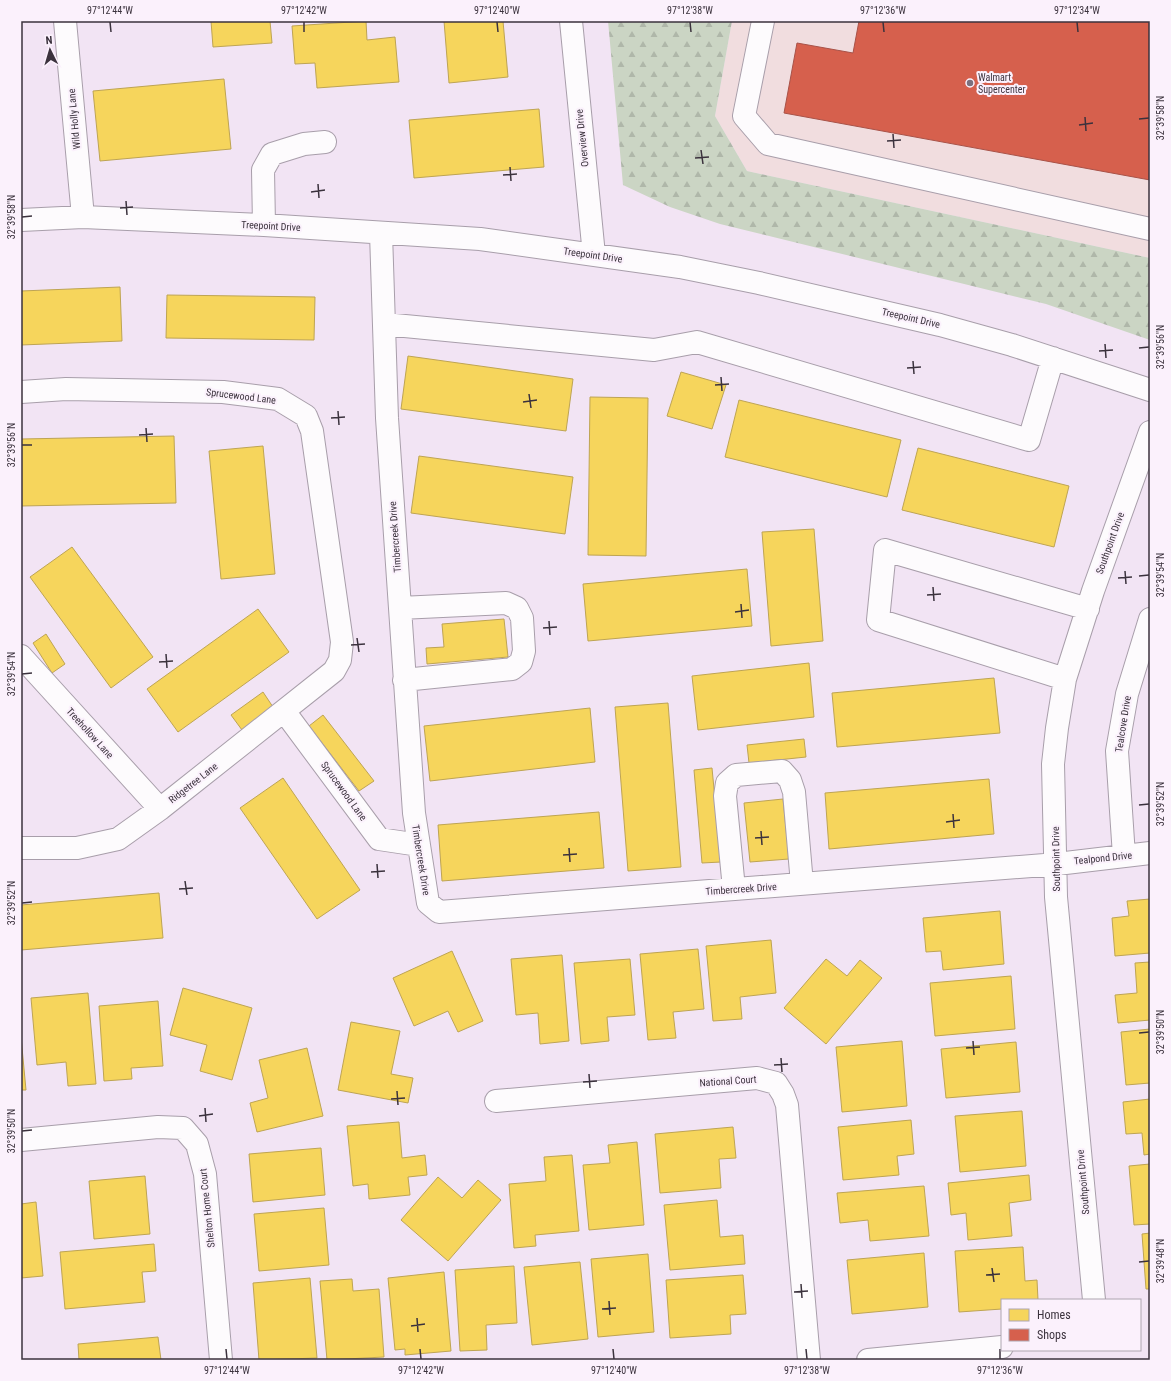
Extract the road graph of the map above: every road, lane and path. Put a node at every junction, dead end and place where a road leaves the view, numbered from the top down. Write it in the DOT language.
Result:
graph roads {
  1 [pos="65,21"];
  2 [pos="571,21"];
  3 [pos="763,21"];
  4 [pos="325,142"];
  5 [pos="82,218"];
  6 [pos="21,220"];
  7 [pos="264,225"];
  8 [pos="1150,229"];
  9 [pos="381,233"];
  10 [pos="594,255"];
  11 [pos="384,324"];
  12 [pos="1054,358"];
  13 [pos="1150,390"];
  14 [pos="21,392"];
  15 [pos="1150,432"];
  16 [pos="400,608"];
  17 [pos="1088,609"];
  18 [pos="1150,619"];
  19 [pos="21,656"];
  20 [pos="340,660"];
  21 [pos="1066,679"];
  22 [pos="404,680"];
  23 [pos="284,711"];
  24 [pos="160,809"];
  25 [pos="419,845"];
  26 [pos="21,848"];
  27 [pos="1150,853"];
  28 [pos="1124,856"];
  29 [pos="1057,864"];
  30 [pos="802,884"];
  31 [pos="734,889"];
  32 [pos="496,1101"];
  33 [pos="21,1140"];
  34 [pos="1094,1299"];
  35 [pos="1001,1347"];
  36 [pos="221,1360"];
  37 [pos="809,1360"];
  38 [pos="868,1360"];
  1 -- 5 [label="street, Wild Holly Lane"];
  2 -- 10 [label="street, Overview Drive"];
  3 -- 8 [label="street"];
  4 -- 7 [label="street"];
  5 -- 6 [label="street, Treepoint Drive"];
  5 -- 7 [label="street, Treepoint Drive"];
  7 -- 9 [label="street, Treepoint Drive"];
  9 -- 10 [label="street, Treepoint Drive"];
  9 -- 11 [label="street, Timbercreek Drive"];
  10 -- 12 [label="street, Treepoint Drive"];
  11 -- 12 [label="street"];
  11 -- 16 [label="street, Timbercreek Drive"];
  12 -- 13 [label="street, Treepoint Drive"];
  14 -- 20 [label="street, Sprucewood Lane"];
  15 -- 17 [label="street, Southpoint Drive"];
  16 -- 22 [label="street, Timbercreek Drive"];
  16 -- 22 [label="street"];
  17 -- 21 [label="street, Southpoint Drive"];
  17 -- 21 [label="street"];
  18 -- 28 [label="street, Tealcove Drive"];
  19 -- 24 [label="street, Treehollow Lane"];
  20 -- 23 [label="street, Ridgetree Lane"];
  21 -- 29 [label="street, Southpoint Drive"];
  22 -- 25 [label="street, Timbercreek Drive"];
  23 -- 24 [label="street, Ridgetree Lane"];
  23 -- 25 [label="street, Sprucewood Lane"];
  24 -- 26 [label="street, Ridgetree Lane"];
  25 -- 31 [label="street, Timbercreek Drive"];
  27 -- 28 [label="street, Tealpond Drive"];
  28 -- 29 [label="street, Tealpond Drive"];
  29 -- 30 [label="street, Timbercreek Drive"];
  29 -- 34 [label="street, Southpoint Drive"];
  30 -- 31 [label="street, Timbercreek Drive"];
  30 -- 31 [label="street"];
  32 -- 37 [label="street, National Court"];
  33 -- 36 [label="street, Shelton Home Court"];
  35 -- 38 [label="street"];
}
